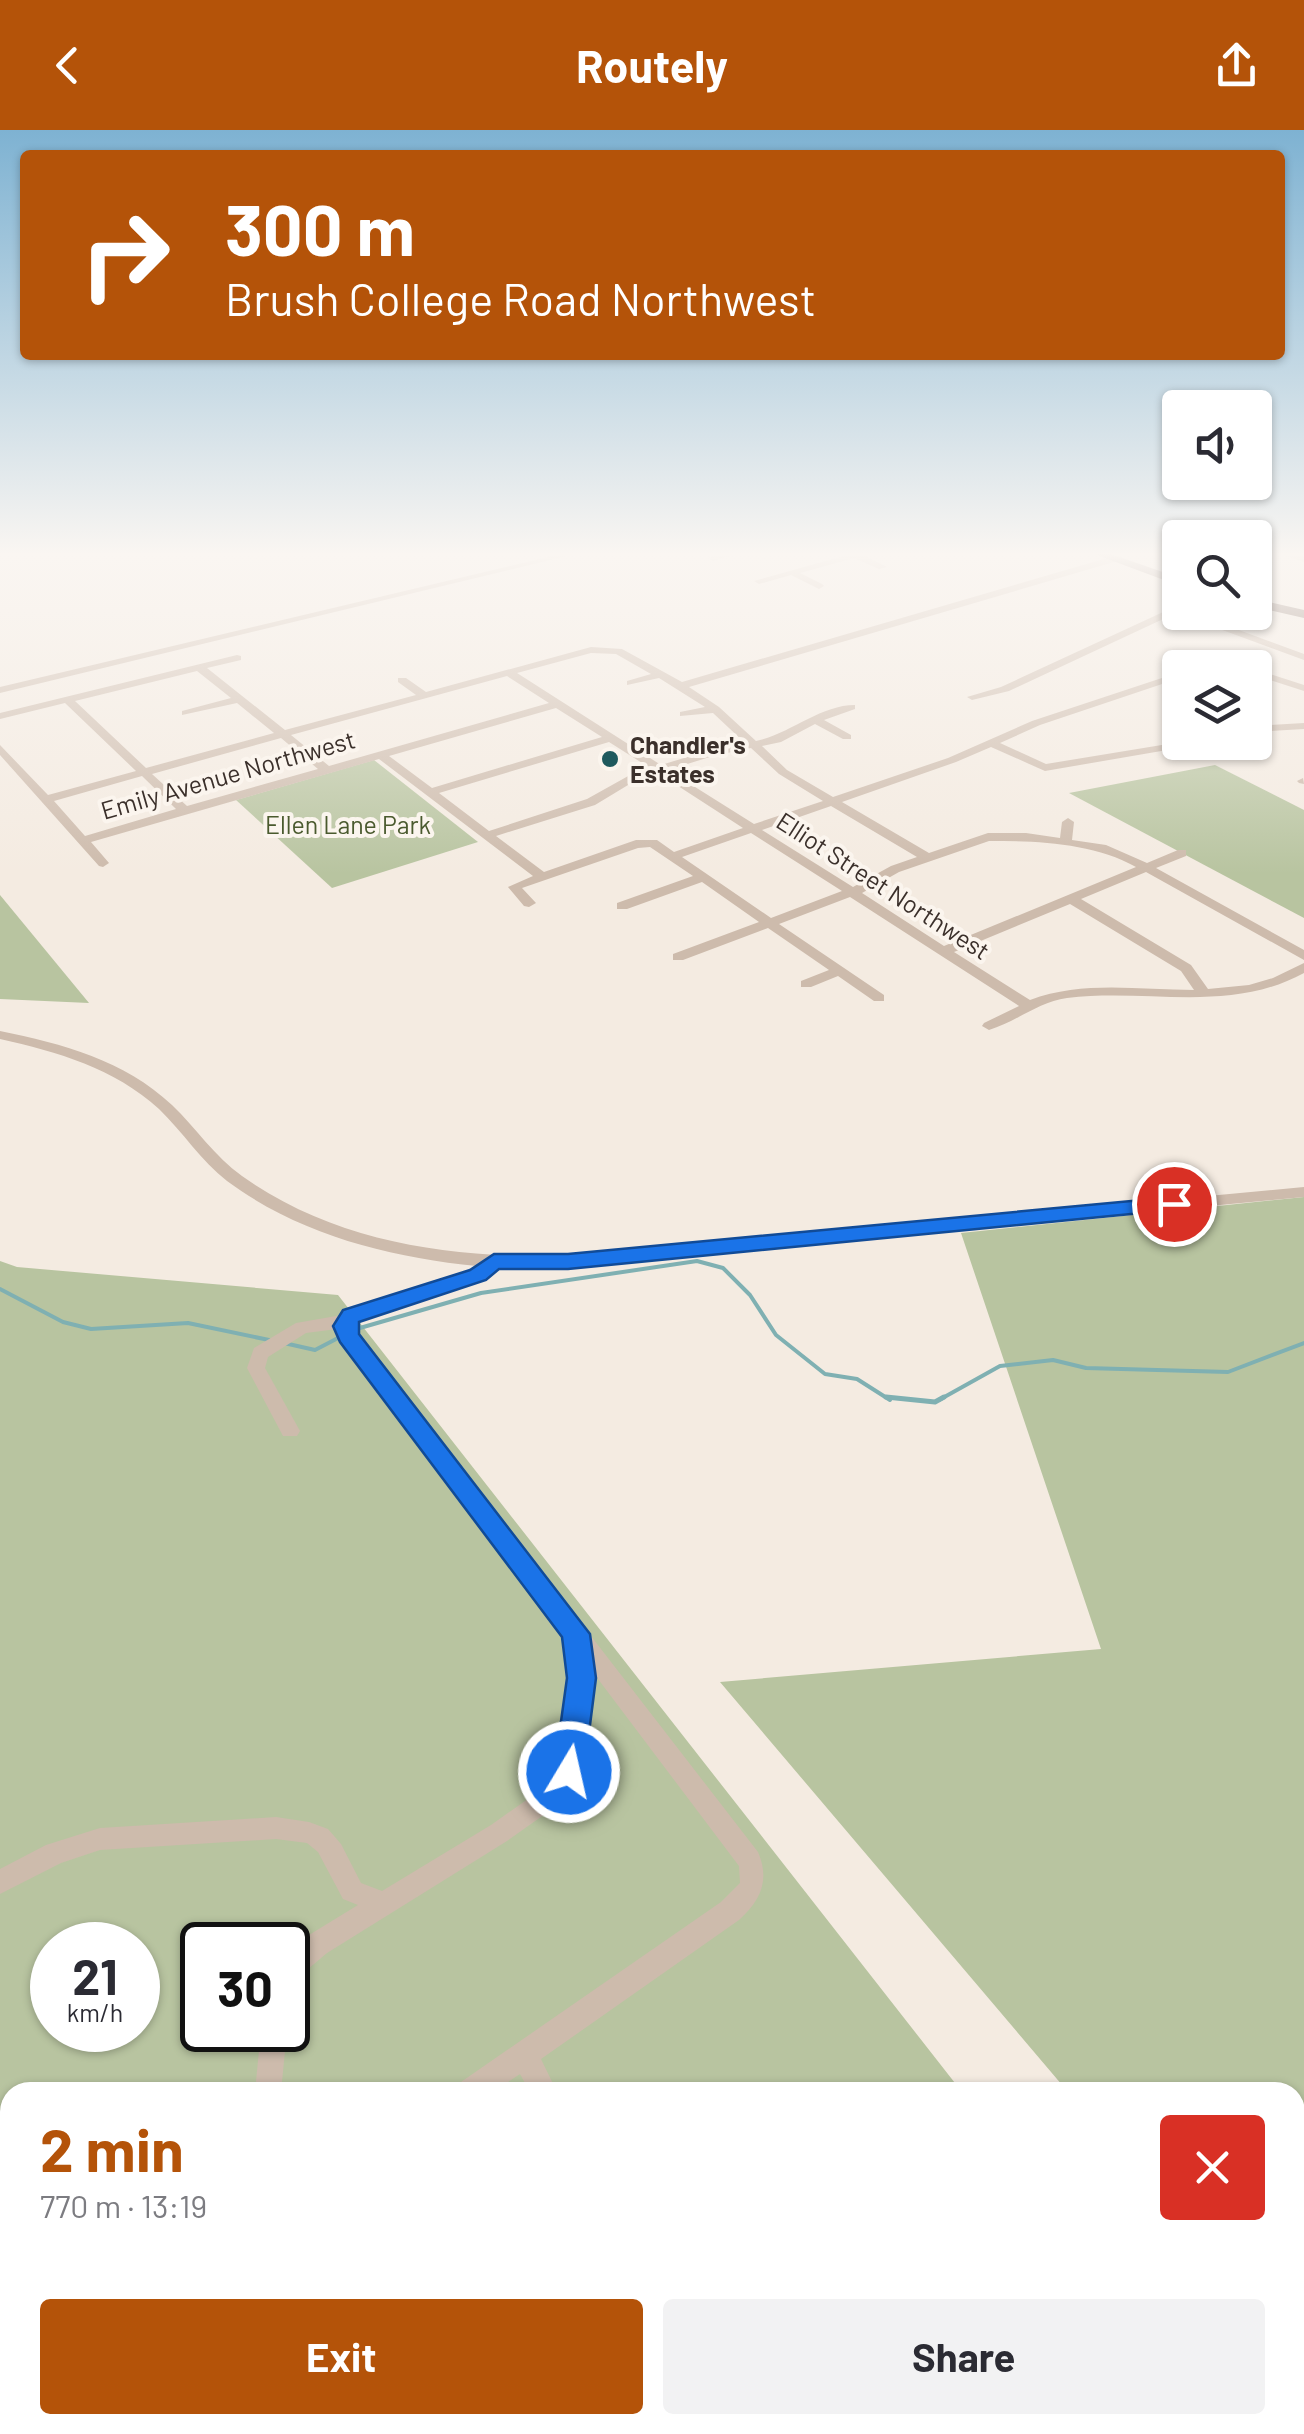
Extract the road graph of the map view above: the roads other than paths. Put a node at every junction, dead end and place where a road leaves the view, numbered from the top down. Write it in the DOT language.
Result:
graph roads {
  1 [pos="125,660"];
  2 [pos="231,660"];
  3 [pos="565,660"];
  4 [pos="631,660"];
  5 [pos="771,660"];
  6 [pos="1070,660"];
  7 [pos="110,663"];
  8 [pos="200,667"];
  9 [pos="509,673"];
  10 [pos="661,674"];
  11 [pos="1272,678"];
  12 [pos="402,680"];
  13 [pos="1162,682"];
  14 [pos="133,683"];
  15 [pos="632,683"];
  16 [pos="681,686"];
  17 [pos="1304,688"];
  18 [pos="0,690"];
  19 [pos="425,696"];
  20 [pos="972,697"];
  21 [pos="67,699"];
  22 [pos="240,700"];
  23 [pos="558,704"];
  24 [pos="851,708"];
  25 [pos="715,709"];
  26 [pos="186,713"];
  27 [pos="684,714"];
  28 [pos="0,716"];
  29 [pos="815,720"];
  30 [pos="1304,726"];
  31 [pos="1272,730"];
  32 [pos="283,734"];
  33 [pos="846,737"];
  34 [pos="610,738"];
  35 [pos="992,743"];
  36 [pos="752,744"];
  37 [pos="0,748"];
  38 [pos="1162,748"];
  39 [pos="381,755"];
  40 [pos="659,769"];
  41 [pos="328,770"];
  42 [pos="144,772"];
  43 [pos="430,792"];
  44 [pos="46,799"];
  45 [pos="832,802"];
  46 [pos="185,811"];
  47 [pos="1068,822"];
  48 [pos="752,829"];
  49 [pos="487,836"];
  50 [pos="83,840"];
  51 [pos="1065,843"];
  52 [pos="1182,853"];
  53 [pos="674,856"];
  54 [pos="926,857"];
  55 [pos="104,862"];
  56 [pos="1147,868"];
  57 [pos="541,876"];
  58 [pos="704,877"];
  59 [pos="850,892"];
  60 [pos="1071,899"];
  61 [pos="528,903"];
  62 [pos="622,906"];
  63 [pos="770,922"];
  64 [pos="943,951"];
  65 [pos="1304,956"];
  66 [pos="678,957"];
  67 [pos="1304,967"];
  68 [pos="839,970"];
  69 [pos="806,984"];
  70 [pos="1202,992"];
  71 [pos="879,998"];
  72 [pos="1031,1007"];
  73 [pos="988,1026"];
  74 [pos="0,1035"];
  75 [pos="1304,1192"];
  76 [pos="494,1262"];
  77 [pos="347,1321"];
  78 [pos="290,1431"];
  79 [pos="576,1634"];
  80 [pos="0,1882"];
  81 [pos="384,1904"];
  82 [pos="310,1951"];
  83 [pos="272,2052"];
  84 [pos="525,2056"];
  85 [pos="269,2082"];
  86 [pos="486,2082"];
  87 [pos="539,2082"];
  1 -- 7 [label="street"];
  2 -- 8 [label="street"];
  3 -- 9 [label="street"];
  4 -- 10 [label="street"];
  5 -- 16 [label="street"];
  6 -- 20 [label="street"];
  7 -- 14 [label="street"];
  7 -- 18 [label="street"];
  8 -- 14 [label="street"];
  8 -- 22 [label="street"];
  9 -- 19 [label="street"];
  9 -- 23 [label="street, Elliot Street Northwest"];
  10 -- 15 [label="street"];
  10 -- 16 [label="street"];
  11 -- 17 [label="street"];
  12 -- 19 [label="street"];
  13 -- 35 [label="street"];
  14 -- 21 [label="street"];
  16 -- 25 [label="street"];
  19 -- 32 [label="street"];
  21 -- 28 [label="street"];
  21 -- 42 [label="street"];
  22 -- 26 [label="street"];
  22 -- 32 [label="street"];
  23 -- 34 [label="street, Elliot Street Northwest"];
  23 -- 39 [label="street, Emily Avenue Northwest"];
  24 -- 29 [label="street"];
  25 -- 27 [label="street"];
  25 -- 36 [label="street"];
  29 -- 33 [label="street"];
  29 -- 36 [label="street"];
  30 -- 31 [label="street"];
  32 -- 41 [label="street"];
  32 -- 42 [label="street"];
  34 -- 40 [label="street, Elliot Street Northwest"];
  34 -- 43 [label="street"];
  35 -- 38 [label="street"];
  35 -- 45 [label="street"];
  36 -- 40 [label="street"];
  36 -- 45 [label="street"];
  37 -- 44 [label="street"];
  39 -- 41 [label="street, Emily Avenue Northwest"];
  39 -- 43 [label="street"];
  40 -- 48 [label="street, Elliot Street Northwest"];
  40 -- 49 [label="street"];
  41 -- 46 [label="street, Emily Avenue Northwest"];
  42 -- 44 [label="street"];
  42 -- 46 [label="street"];
  43 -- 49 [label="street"];
  44 -- 50 [label="street"];
  45 -- 48 [label="street"];
  45 -- 54 [label="street"];
  46 -- 50 [label="street, Emily Avenue Northwest"];
  47 -- 51 [label="street"];
  48 -- 53 [label="street"];
  48 -- 59 [label="street, Elliot Street Northwest"];
  49 -- 57 [label="street"];
  50 -- 55 [label="street"];
  51 -- 54 [label="street"];
  51 -- 56 [label="street"];
  52 -- 56 [label="street"];
  53 -- 57 [label="street"];
  53 -- 58 [label="street"];
  54 -- 59 [label="street"];
  56 -- 60 [label="street"];
  56 -- 65 [label="street"];
  57 -- 61 [label="street"];
  58 -- 62 [label="street"];
  58 -- 63 [label="street"];
  59 -- 63 [label="street"];
  59 -- 64 [label="street, Elliot Street Northwest"];
  60 -- 64 [label="street"];
  60 -- 70 [label="street"];
  63 -- 66 [label="street"];
  63 -- 68 [label="street"];
  64 -- 72 [label="street, Elliot Street Northwest"];
  67 -- 70 [label="street"];
  68 -- 69 [label="street"];
  68 -- 71 [label="street"];
  70 -- 72 [label="street"];
  72 -- 73 [label="street"];
  74 -- 76 [label="street"];
  75 -- 76 [label="street"];
  76 -- 77 [label="street"];
  77 -- 78 [label="street"];
  77 -- 79 [label="street"];
  79 -- 81 [label="street"];
  79 -- 84 [label="street"];
  80 -- 81 [label="street"];
  81 -- 82 [label="street"];
  83 -- 85 [label="street"];
  84 -- 86 [label="street"];
  84 -- 87 [label="street"];
}
